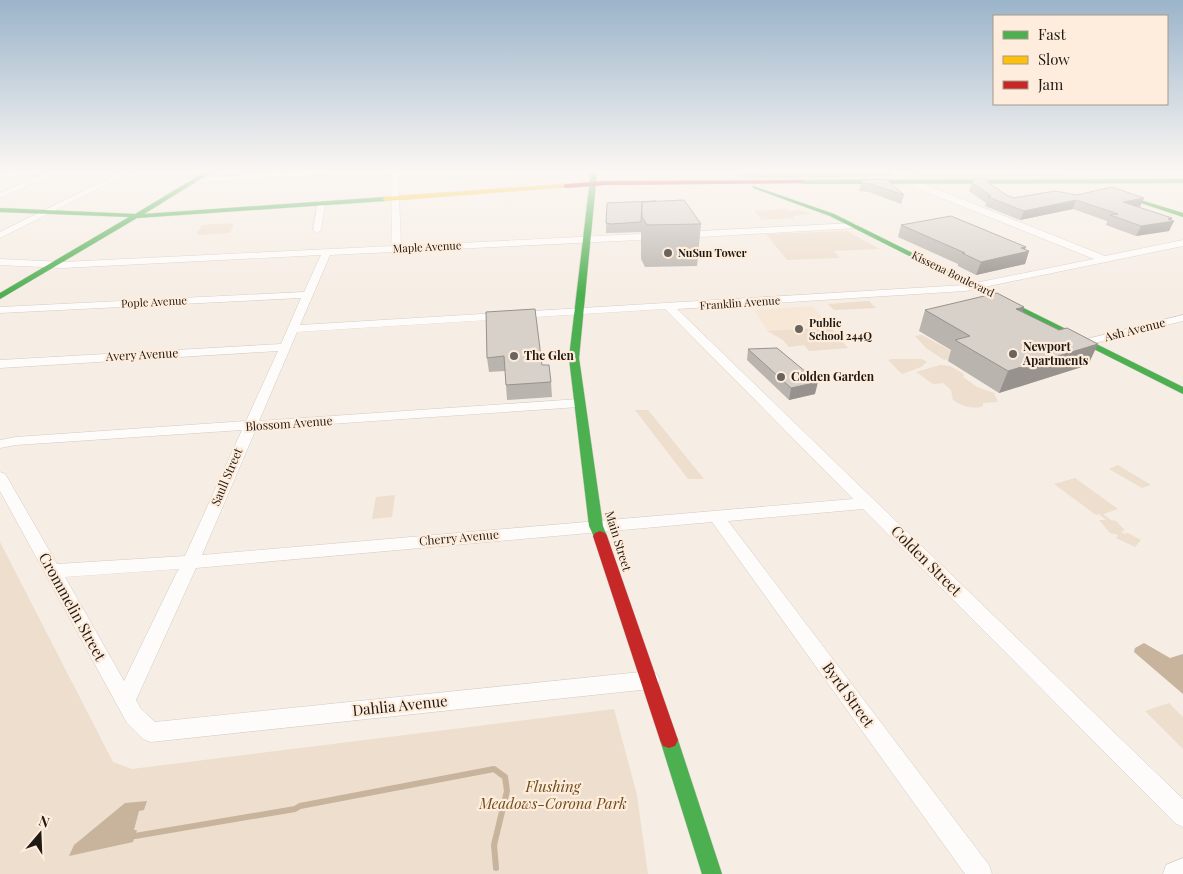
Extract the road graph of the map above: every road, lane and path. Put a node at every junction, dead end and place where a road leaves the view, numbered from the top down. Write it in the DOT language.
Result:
graph roads {
  1 [pos="45,213"];
  2 [pos="64,213"];
  3 [pos="137,213"];
  4 [pos="179,213"];
  5 [pos="320,213"];
  6 [pos="395,213"];
  7 [pos="590,213"];
  8 [pos="826,213"];
  9 [pos="988,213"];
  10 [pos="132,216"];
  11 [pos="854,226"];
  12 [pos="317,230"];
  13 [pos="0,235"];
  14 [pos="676,235"];
  15 [pos="667,236"];
  16 [pos="587,240"];
  17 [pos="1183,243"];
  18 [pos="397,249"];
  19 [pos="327,252"];
  20 [pos="1104,259"];
  21 [pos="0,262"];
  22 [pos="41,264"];
  23 [pos="56,264"];
  24 [pos="974,285"];
  25 [pos="0,287"];
  26 [pos="308,295"];
  27 [pos="0,297"];
  28 [pos="669,307"];
  29 [pos="0,310"];
  30 [pos="578,313"];
  31 [pos="1183,318"];
  32 [pos="293,329"];
  33 [pos="1086,342"];
  34 [pos="284,347"];
  35 [pos="0,364"];
  36 [pos="1183,391"];
  37 [pos="579,403"];
  38 [pos="249,427"];
  39 [pos="1,443"];
  40 [pos="0,477"];
  41 [pos="867,503"];
  42 [pos="716,516"];
  43 [pos="596,526"];
  44 [pos="190,562"];
  45 [pos="51,572"];
  46 [pos="650,680"];
  47 [pos="125,702"];
  48 [pos="151,732"];
  49 [pos="1183,814"];
  50 [pos="1183,870"];
  51 [pos="712,874"];
  52 [pos="980,874"];
  53 [pos="1175,874"];
  1 -- 13 [label="street"];
  2 -- 10 [label="main road"];
  3 -- 10 [label="main road"];
  4 -- 10 [label="main road"];
  5 -- 12 [label="street"];
  6 -- 18 [label="street"];
  7 -- 16 [label="main road, Main Street"];
  8 -- 11 [label="main road, Kissena Boulevard"];
  9 -- 20 [label="street"];
  10 -- 22 [label="main road"];
  10 -- 23 [label="main road"];
  11 -- 14 [label="street"];
  11 -- 24 [label="main road, Kissena Boulevard"];
  15 -- 16 [label="street, Maple Avenue"];
  16 -- 18 [label="street, Maple Avenue"];
  16 -- 30 [label="main road, Main Street"];
  17 -- 20 [label="street, Franklin Avenue"];
  18 -- 19 [label="street, Maple Avenue"];
  19 -- 23 [label="street, Maple Avenue"];
  19 -- 26 [label="street, Saull Street"];
  20 -- 24 [label="street, Franklin Avenue"];
  21 -- 22 [label="street, Maple Avenue"];
  22 -- 23 [label="street, Maple Avenue"];
  22 -- 25 [label="main road"];
  23 -- 27 [label="main road"];
  24 -- 28 [label="street, Franklin Avenue"];
  24 -- 33 [label="main road, Kissena Boulevard"];
  26 -- 29 [label="street, Pople Avenue"];
  26 -- 32 [label="street, Saull Street"];
  28 -- 30 [label="street, Franklin Avenue"];
  28 -- 41 [label="street, Colden Street"];
  30 -- 32 [label="street, Franklin Avenue"];
  30 -- 37 [label="main road, Main Street"];
  31 -- 33 [label="street, Ash Avenue"];
  32 -- 34 [label="street, Saull Street"];
  33 -- 36 [label="main road, Kissena Boulevard"];
  34 -- 35 [label="street, Avery Avenue"];
  34 -- 38 [label="street, Saull Street"];
  37 -- 38 [label="street, Blossom Avenue"];
  37 -- 43 [label="main road, Main Street"];
  38 -- 39 [label="street, Blossom Avenue"];
  38 -- 44 [label="street, Saull Street"];
  40 -- 45 [label="street, Crommelin Street"];
  41 -- 42 [label="street, Cherry Avenue"];
  41 -- 49 [label="street, Colden Street"];
  42 -- 43 [label="street, Cherry Avenue"];
  42 -- 52 [label="street, Byrd Street"];
  43 -- 44 [label="street, Cherry Avenue"];
  43 -- 46 [label="main road, Main Street"];
  44 -- 45 [label="street, Cherry Avenue"];
  44 -- 47 [label="street, Saull Street"];
  45 -- 47 [label="street, Crommelin Street"];
  46 -- 48 [label="street, Dahlia Avenue"];
  46 -- 51 [label="main road, Main Street"];
  47 -- 48 [label="street, Crommelin Street"];
  50 -- 53 [label="street"];
}
